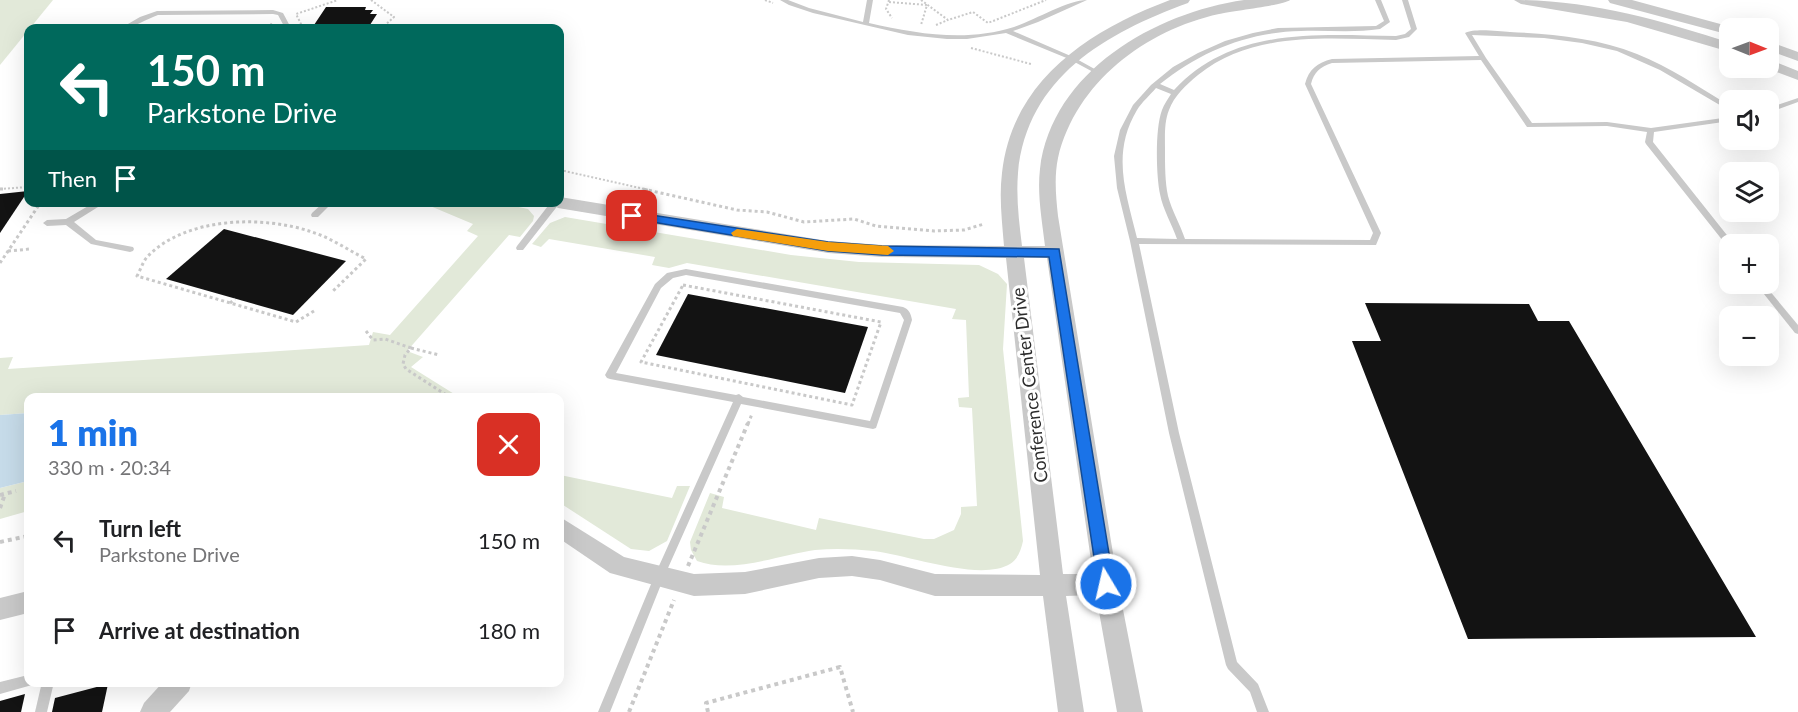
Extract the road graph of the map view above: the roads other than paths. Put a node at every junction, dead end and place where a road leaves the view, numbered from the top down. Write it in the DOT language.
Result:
graph roads {
  1 [pos="783,0"];
  2 [pos="870,0"];
  3 [pos="1084,0"];
  4 [pos="1183,0"];
  5 [pos="1283,0"];
  6 [pos="1378,0"];
  7 [pos="1405,0"];
  8 [pos="1521,0"];
  9 [pos="1615,0"];
  10 [pos="131,24"];
  11 [pos="286,24"];
  12 [pos="867,24"];
  13 [pos="1719,28"];
  14 [pos="1007,31"];
  15 [pos="1719,44"];
  16 [pos="1779,49"];
  17 [pos="1798,57"];
  18 [pos="1071,58"];
  19 [pos="1483,58"];
  20 [pos="1779,68"];
  21 [pos="1097,72"];
  22 [pos="1798,76"];
  23 [pos="1156,85"];
  24 [pos="1176,93"];
  25 [pos="1798,100"];
  26 [pos="1719,103"];
  27 [pos="1779,107"];
  28 [pos="1719,121"];
  29 [pos="1651,130"];
  30 [pos="564,203"];
  31 [pos="94,207"];
  32 [pos="324,207"];
  33 [pos="553,207"];
  34 [pos="315,215"];
  35 [pos="68,222"];
  36 [pos="46,223"];
  37 [pos="1722,234"];
  38 [pos="1134,241"];
  39 [pos="1182,241"];
  40 [pos="520,248"];
  41 [pos="130,249"];
  42 [pos="1014,252"];
  43 [pos="1055,252"];
  44 [pos="1769,294"];
  45 [pos="1798,331"];
  46 [pos="739,398"];
  47 [pos="564,530"];
  48 [pos="670,580"];
  49 [pos="1106,584"];
  50 [pos="1053,585"];
  51 [pos="24,603"];
  52 [pos="0,609"];
  53 [pos="24,682"];
  54 [pos="47,687"];
  55 [pos="176,687"];
  56 [pos="0,688"];
  57 [pos="41,712"];
  58 [pos="153,712"];
  59 [pos="604,712"];
  60 [pos="1071,712"];
  61 [pos="1130,712"];
  62 [pos="1263,712"];
  1 -- 12 [label="lane"];
  2 -- 12 [label="lane"];
  3 -- 14 [label="lane"];
  4 -- 18 [label="street, Conference Center Drive"];
  5 -- 21 [label="street"];
  6 -- 23 [label="lane"];
  7 -- 24 [label="lane"];
  8 -- 15 [label="street"];
  9 -- 13 [label="street"];
  10 -- 11 [label="lane"];
  12 -- 14 [label="lane"];
  14 -- 18 [label="lane"];
  16 -- 17 [label="street"];
  18 -- 21 [label="lane"];
  18 -- 42 [label="street, Conference Center Drive"];
  19 -- 26 [label="lane"];
  19 -- 29 [label="lane"];
  19 -- 39 [label="lane"];
  20 -- 22 [label="street"];
  21 -- 43 [label="street"];
  23 -- 24 [label="lane"];
  23 -- 38 [label="lane"];
  24 -- 39 [label="lane"];
  25 -- 27 [label="lane"];
  28 -- 29 [label="lane"];
  29 -- 37 [label="lane"];
  30 -- 42 [label="street"];
  31 -- 35 [label="lane"];
  32 -- 34 [label="lane"];
  33 -- 40 [label="lane"];
  35 -- 36 [label="lane"];
  35 -- 41 [label="lane"];
  38 -- 39 [label="lane"];
  38 -- 62 [label="lane"];
  42 -- 43 [label="street"];
  42 -- 50 [label="street, Conference Center Drive"];
  43 -- 49 [label="street"];
  44 -- 45 [label="lane"];
  46 -- 46 [label="lane"];
  46 -- 48 [label="lane"];
  47 -- 48 [label="street"];
  48 -- 50 [label="street"];
  48 -- 59 [label="lane"];
  49 -- 50 [label="street"];
  49 -- 61 [label="street"];
  50 -- 60 [label="street, Conference Center Drive"];
  51 -- 52 [label="street"];
  53 -- 56 [label="lane"];
  54 -- 57 [label="lane"];
  55 -- 58 [label="street"];
}
